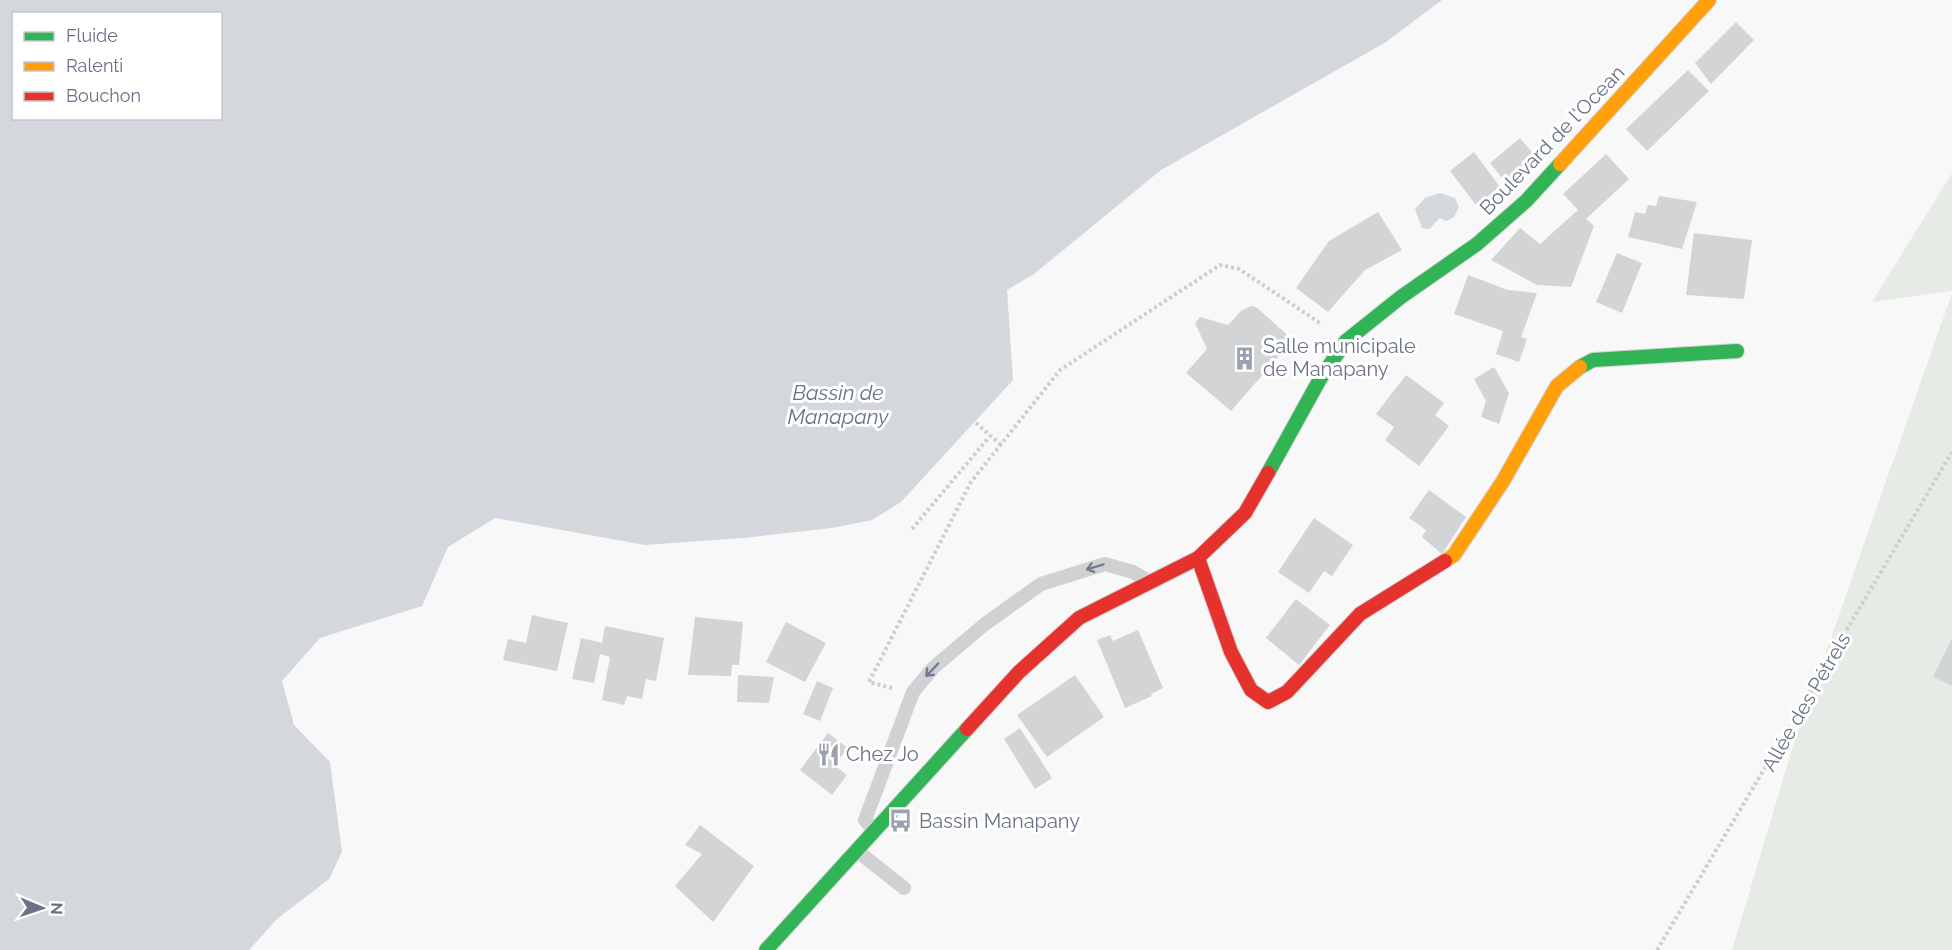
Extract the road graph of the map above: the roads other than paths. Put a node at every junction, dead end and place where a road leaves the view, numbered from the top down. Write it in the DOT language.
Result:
graph roads {
  1 [pos="1709,0"];
  2 [pos="1737,351"];
  3 [pos="1198,558"];
  4 [pos="1149,581"];
  5 [pos="873,829"];
  6 [pos="856,850"];
  7 [pos="904,888"];
  8 [pos="766,950"];
  1 -- 3 [label="street, Boulevard de l'Ocean"];
  2 -- 3 [label="street"];
  3 -- 4 [label="street, Boulevard de l'Ocean"];
  4 -- 5 [label="street, Boulevard de l'Ocean"];
  4 -- 5 [label="lane, one-way"];
  5 -- 6 [label="street, Boulevard de l'Ocean"];
  6 -- 7 [label="lane"];
  6 -- 8 [label="street, Boulevard de l'Ocean"];
}
